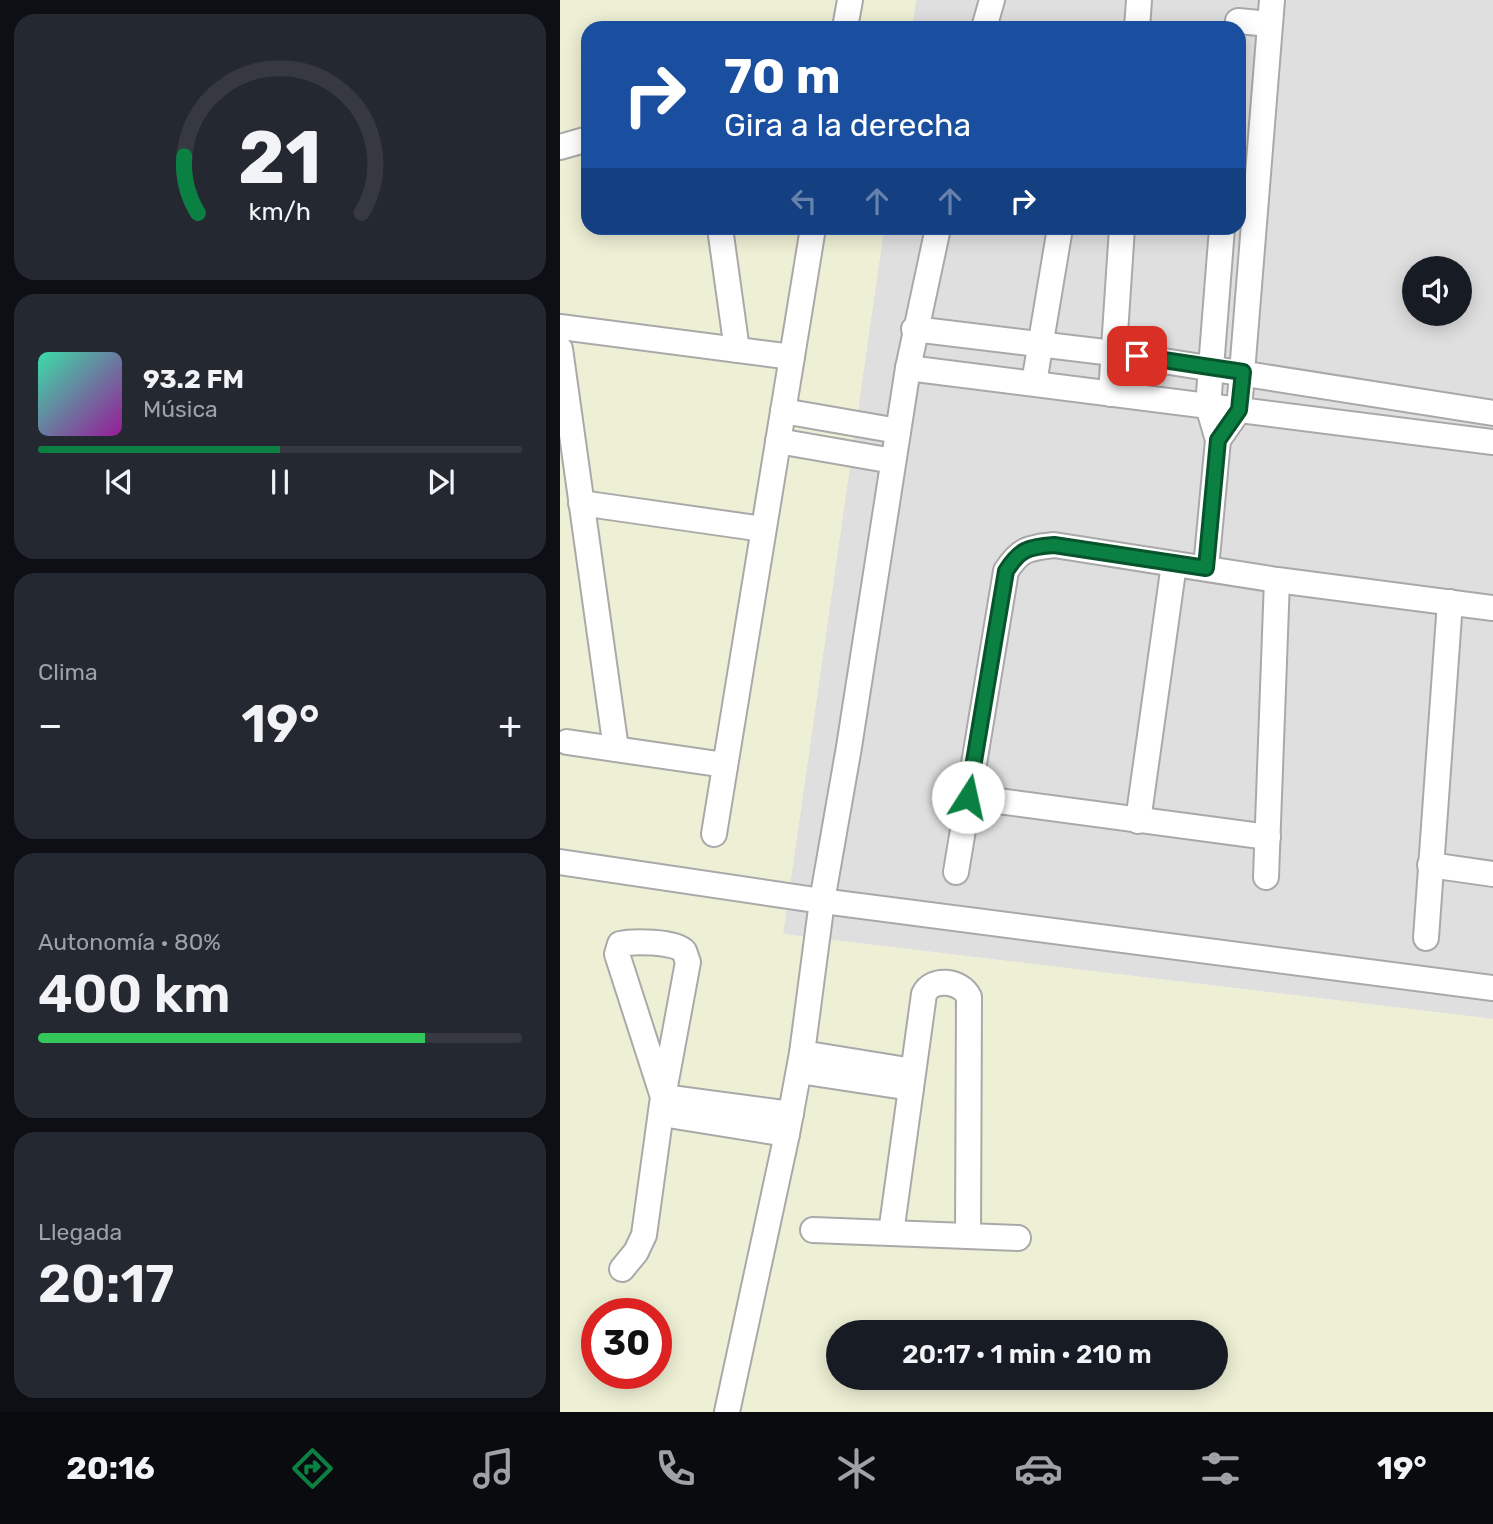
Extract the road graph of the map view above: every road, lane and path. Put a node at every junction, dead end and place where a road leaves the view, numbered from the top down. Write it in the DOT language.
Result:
graph roads {
  1 [pos="850,0"];
  2 [pos="992,0"];
  3 [pos="1139,0"];
  4 [pos="1271,12"];
  5 [pos="1238,16"];
  6 [pos="846,21"];
  7 [pos="986,21"];
  8 [pos="1138,21"];
  9 [pos="581,141"];
  10 [pos="560,147"];
  11 [pos="1247,188"];
  12 [pos="1246,234"];
  13 [pos="721,235"];
  14 [pos="812,235"];
  15 [pos="936,235"];
  16 [pos="1059,235"];
  17 [pos="1121,235"];
  18 [pos="1221,235"];
  19 [pos="1246,235"];
  20 [pos="560,327"];
  21 [pos="914,329"];
  22 [pos="1039,345"];
  23 [pos="560,349"];
  24 [pos="737,350"];
  25 [pos="1113,353"];
  26 [pos="792,357"];
  27 [pos="908,368"];
  28 [pos="1210,368"];
  29 [pos="1243,372"];
  30 [pos="1034,383"];
  31 [pos="1111,394"];
  32 [pos="1209,406"];
  33 [pos="1239,410"];
  34 [pos="783,411"];
  35 [pos="1493,413"];
  36 [pos="898,431"];
  37 [pos="1218,440"];
  38 [pos="778,441"];
  39 [pos="1493,442"];
  40 [pos="893,461"];
  41 [pos="581,503"];
  42 [pos="763,529"];
  43 [pos="1174,564"];
  44 [pos="1206,568"];
  45 [pos="1278,580"];
  46 [pos="1450,602"];
  47 [pos="1493,608"];
  48 [pos="567,742"];
  49 [pos="616,749"];
  50 [pos="725,765"];
  51 [pos="968,797"];
  52 [pos="1138,821"];
  53 [pos="714,834"];
  54 [pos="1268,837"];
  55 [pos="560,862"];
  56 [pos="1430,865"];
  57 [pos="956,872"];
  58 [pos="1493,874"];
  59 [pos="1266,877"];
  60 [pos="822,901"];
  61 [pos="1426,938"];
  62 [pos="1493,988"];
  63 [pos="801,1062"];
  64 [pos="912,1080"];
  65 [pos="663,1105"];
  66 [pos="789,1124"];
  67 [pos="813,1230"];
  68 [pos="891,1233"];
  69 [pos="968,1236"];
  70 [pos="1018,1238"];
  71 [pos="622,1269"];
  72 [pos="727,1412"];
  1 -- 6 [label="street"];
  2 -- 7 [label="street"];
  3 -- 8 [label="street"];
  4 -- 5 [label="street"];
  4 -- 11 [label="street"];
  9 -- 10 [label="street"];
  11 -- 12 [label="street"];
  13 -- 24 [label="street"];
  14 -- 26 [label="street"];
  15 -- 21 [label="street"];
  16 -- 22 [label="street"];
  17 -- 25 [label="street"];
  18 -- 28 [label="street"];
  19 -- 29 [label="street"];
  20 -- 24 [label="street"];
  21 -- 22 [label="street"];
  21 -- 27 [label="street"];
  22 -- 25 [label="street"];
  22 -- 30 [label="street"];
  23 -- 41 [label="street"];
  24 -- 26 [label="street"];
  25 -- 28 [label="street"];
  25 -- 31 [label="street"];
  26 -- 34 [label="street"];
  27 -- 30 [label="street"];
  27 -- 36 [label="street"];
  28 -- 29 [label="street"];
  28 -- 32 [label="street"];
  29 -- 33 [label="street"];
  29 -- 35 [label="street"];
  30 -- 31 [label="street"];
  31 -- 32 [label="street"];
  32 -- 33 [label="street"];
  32 -- 37 [label="street"];
  33 -- 37 [label="street"];
  33 -- 39 [label="street"];
  34 -- 36 [label="street"];
  34 -- 38 [label="street"];
  36 -- 40 [label="street"];
  37 -- 44 [label="street"];
  38 -- 40 [label="street"];
  38 -- 42 [label="street"];
  40 -- 60 [label="street"];
  41 -- 42 [label="street"];
  41 -- 49 [label="street"];
  42 -- 50 [label="street"];
  43 -- 44 [label="street"];
  43 -- 51 [label="street"];
  43 -- 52 [label="street"];
  44 -- 45 [label="street"];
  45 -- 46 [label="street"];
  45 -- 54 [label="street"];
  46 -- 47 [label="street"];
  46 -- 56 [label="street"];
  48 -- 49 [label="street"];
  49 -- 50 [label="street"];
  50 -- 53 [label="street"];
  51 -- 52 [label="street"];
  51 -- 57 [label="street"];
  52 -- 54 [label="street"];
  54 -- 59 [label="street"];
  55 -- 60 [label="street"];
  56 -- 58 [label="street"];
  56 -- 61 [label="street"];
  60 -- 62 [label="street"];
  60 -- 63 [label="street"];
  63 -- 64 [label="street"];
  63 -- 66 [label="street"];
  64 -- 68 [label="street"];
  64 -- 69 [label="street"];
  65 -- 65 [label="street"];
  65 -- 66 [label="street"];
  65 -- 71 [label="street"];
  66 -- 72 [label="street"];
  67 -- 68 [label="street"];
  68 -- 69 [label="street"];
  69 -- 70 [label="street"];
}
